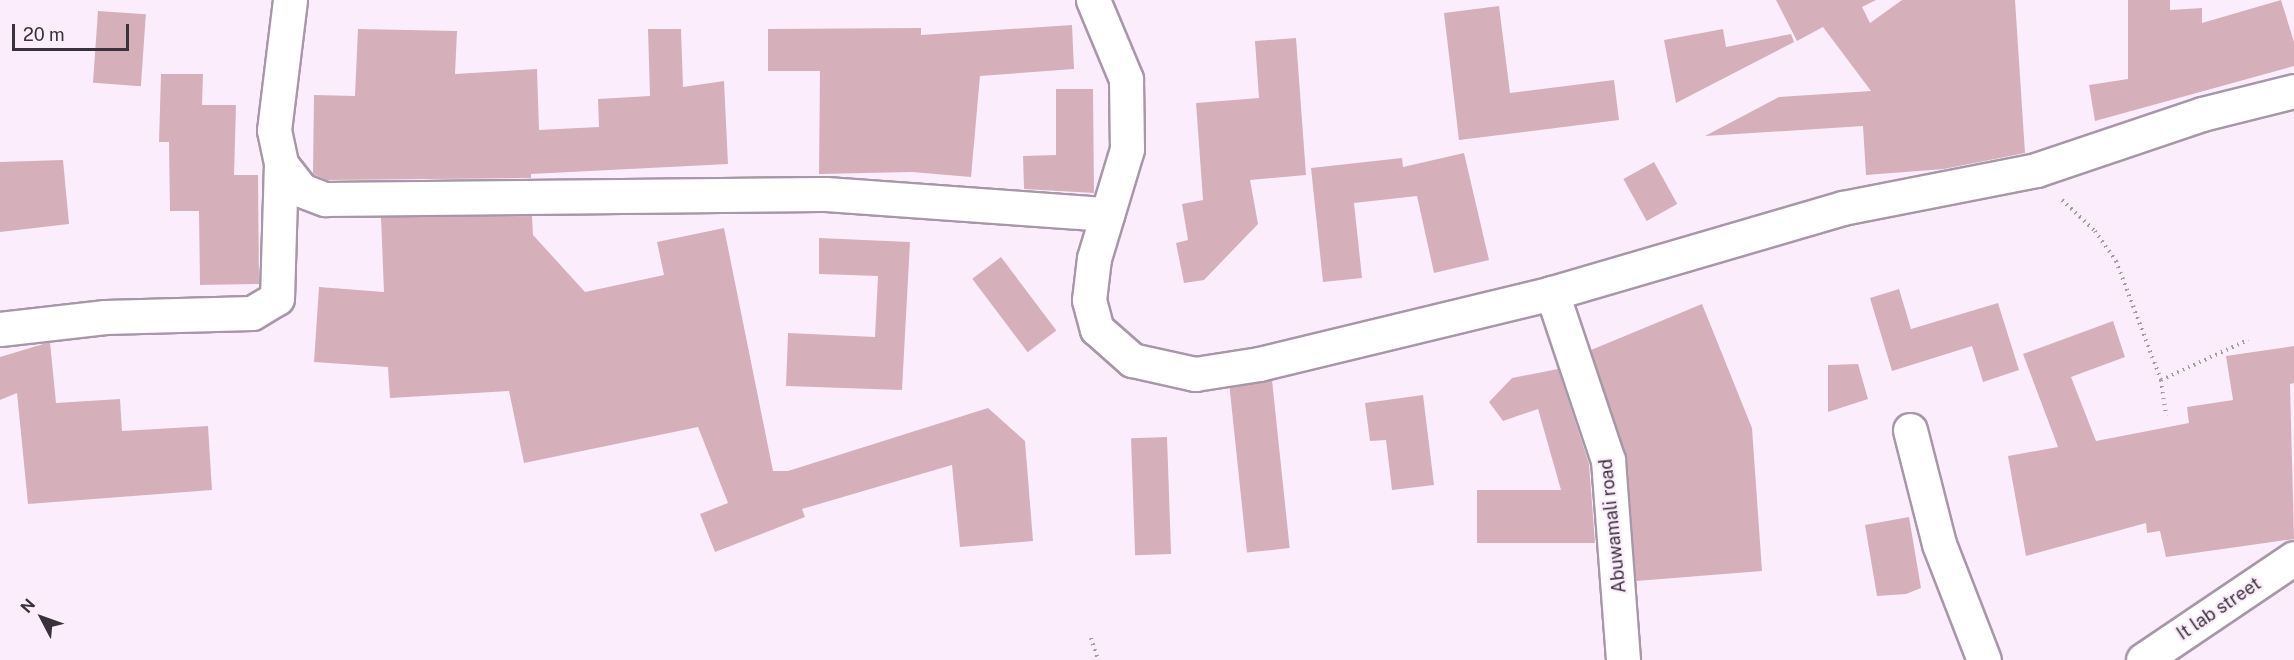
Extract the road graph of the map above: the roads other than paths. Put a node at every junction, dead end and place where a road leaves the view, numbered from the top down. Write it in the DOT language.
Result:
graph roads {
  1 [pos="290,0"];
  2 [pos="1093,0"];
  3 [pos="2294,91"];
  4 [pos="281,164"];
  5 [pos="1107,214"];
  6 [pos="1552,293"];
  7 [pos="0,329"];
  8 [pos="1910,430"];
  9 [pos="2294,558"];
  10 [pos="1623,660"];
  11 [pos="1984,660"];
  12 [pos="2143,660"];
  1 -- 4 [label="street"];
  2 -- 5 [label="street"];
  3 -- 6 [label="street"];
  4 -- 5 [label="street"];
  4 -- 7 [label="street"];
  5 -- 6 [label="street"];
  6 -- 10 [label="street, Abuwamali road"];
  8 -- 11 [label="street"];
  9 -- 12 [label="street, It lab street"];
}
